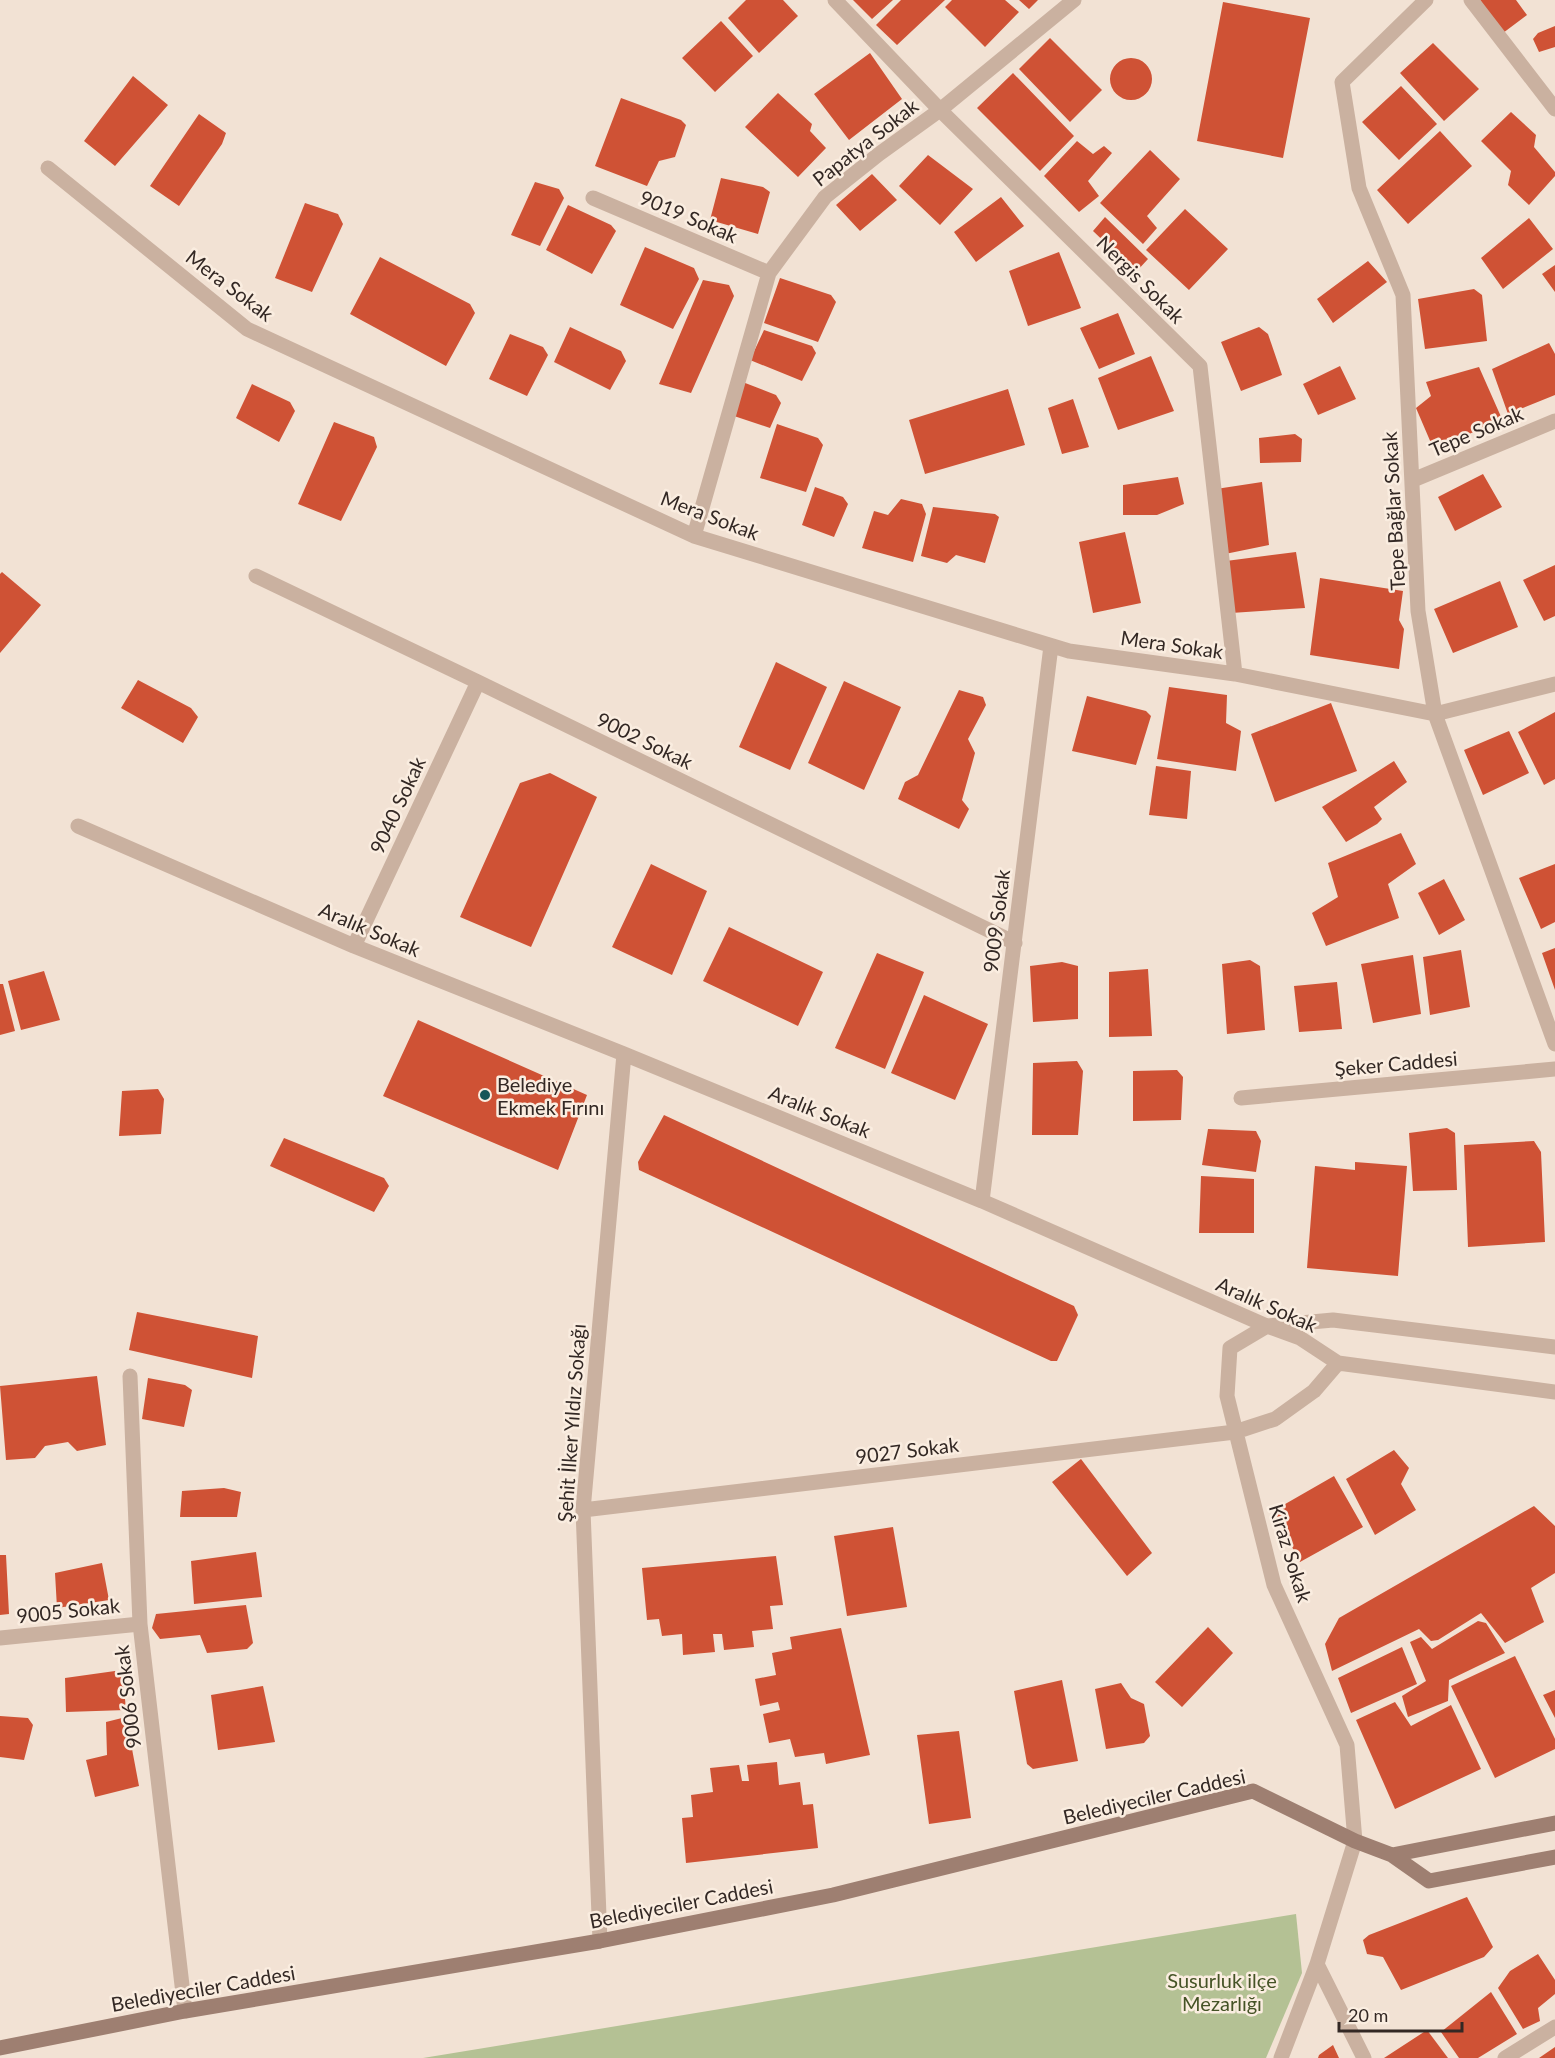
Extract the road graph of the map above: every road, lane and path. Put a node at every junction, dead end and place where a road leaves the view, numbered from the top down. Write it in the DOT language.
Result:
graph roads {
  1 [pos="835,0"];
  2 [pos="1074,0"];
  3 [pos="1426,0"];
  4 [pos="1471,0"];
  5 [pos="1555,110"];
  6 [pos="940,111"];
  7 [pos="48,168"];
  8 [pos="593,198"];
  9 [pos="769,273"];
  10 [pos="1555,421"];
  11 [pos="1413,480"];
  12 [pos="694,536"];
  13 [pos="256,576"];
  14 [pos="1052,646"];
  15 [pos="1235,674"];
  16 [pos="478,682"];
  17 [pos="1555,684"];
  18 [pos="1435,714"];
  19 [pos="78,826"];
  20 [pos="1015,943"];
  21 [pos="354,946"];
  22 [pos="1555,1044"];
  23 [pos="624,1054"];
  24 [pos="1555,1069"];
  25 [pos="1241,1098"];
  26 [pos="982,1201"];
  27 [pos="1268,1326"];
  28 [pos="1555,1347"];
  29 [pos="1338,1363"];
  30 [pos="130,1376"];
  31 [pos="1555,1392"];
  32 [pos="1235,1432"];
  33 [pos="583,1510"];
  34 [pos="140,1624"];
  35 [pos="0,1638"];
  36 [pos="1555,1823"];
  37 [pos="1355,1841"];
  38 [pos="1392,1855"];
  39 [pos="1555,1857"];
  40 [pos="600,1941"];
  41 [pos="1317,1964"];
  42 [pos="185,2011"];
  43 [pos="1555,2027"];
  44 [pos="0,2048"];
  45 [pos="1281,2058"];
  46 [pos="1365,2058"];
  47 [pos="1505,2058"];
  1 -- 6 [label="street, Nergis Sokak"];
  2 -- 6 [label="street, Papatya Sokak"];
  3 -- 11 [label="street, Tepe Bağlar Sokak"];
  4 -- 5 [label="street"];
  6 -- 9 [label="street, Papatya Sokak"];
  6 -- 15 [label="street, Nergis Sokak"];
  7 -- 12 [label="street, Mera Sokak"];
  8 -- 9 [label="street, 9019 Sokak"];
  9 -- 12 [label="street, Papatya Sokak"];
  10 -- 11 [label="street, Tepe Sokak"];
  11 -- 18 [label="street, Tepe Bağlar Sokak"];
  12 -- 14 [label="street, Mera Sokak"];
  13 -- 16 [label="street, 9002 Sokak"];
  14 -- 15 [label="street, Mera Sokak"];
  14 -- 20 [label="street, 9009 Sokak"];
  15 -- 18 [label="street, Mera Sokak"];
  16 -- 20 [label="street, 9002 Sokak"];
  16 -- 21 [label="street, 9040 Sokak"];
  17 -- 18 [label="street"];
  18 -- 22 [label="street, Tepe Bağlar Sokak"];
  19 -- 21 [label="street, Aralık Sokak"];
  20 -- 26 [label="street, 9009 Sokak"];
  21 -- 23 [label="street, Aralık Sokak"];
  23 -- 26 [label="street, Aralık Sokak"];
  23 -- 33 [label="street, Şehit İlker Yıldız Sokağı"];
  24 -- 25 [label="street, Şeker Caddesi"];
  26 -- 27 [label="street, Aralık Sokak"];
  27 -- 28 [label="street"];
  27 -- 29 [label="street, Aralık Sokak"];
  27 -- 32 [label="street, Kiraz Sokak"];
  29 -- 31 [label="street, Aralık Sokak"];
  29 -- 32 [label="street, 9027 Sokak"];
  30 -- 34 [label="street, 9006 Sokak"];
  32 -- 33 [label="street, 9027 Sokak"];
  32 -- 37 [label="street, Kiraz Sokak"];
  33 -- 40 [label="street, Şehit İlker Yıldız Sokağı"];
  34 -- 35 [label="street, 9005 Sokak"];
  34 -- 42 [label="street, 9006 Sokak"];
  36 -- 38 [label="street"];
  37 -- 38 [label="street, Belediyeciler Caddesi"];
  37 -- 40 [label="street, Belediyeciler Caddesi"];
  37 -- 41 [label="street"];
  38 -- 39 [label="street, Belediyeciler Caddesi"];
  40 -- 42 [label="street, Belediyeciler Caddesi"];
  41 -- 45 [label="street"];
  41 -- 46 [label="street"];
  42 -- 44 [label="street, Belediyeciler Caddesi"];
  43 -- 47 [label="street"];
}
